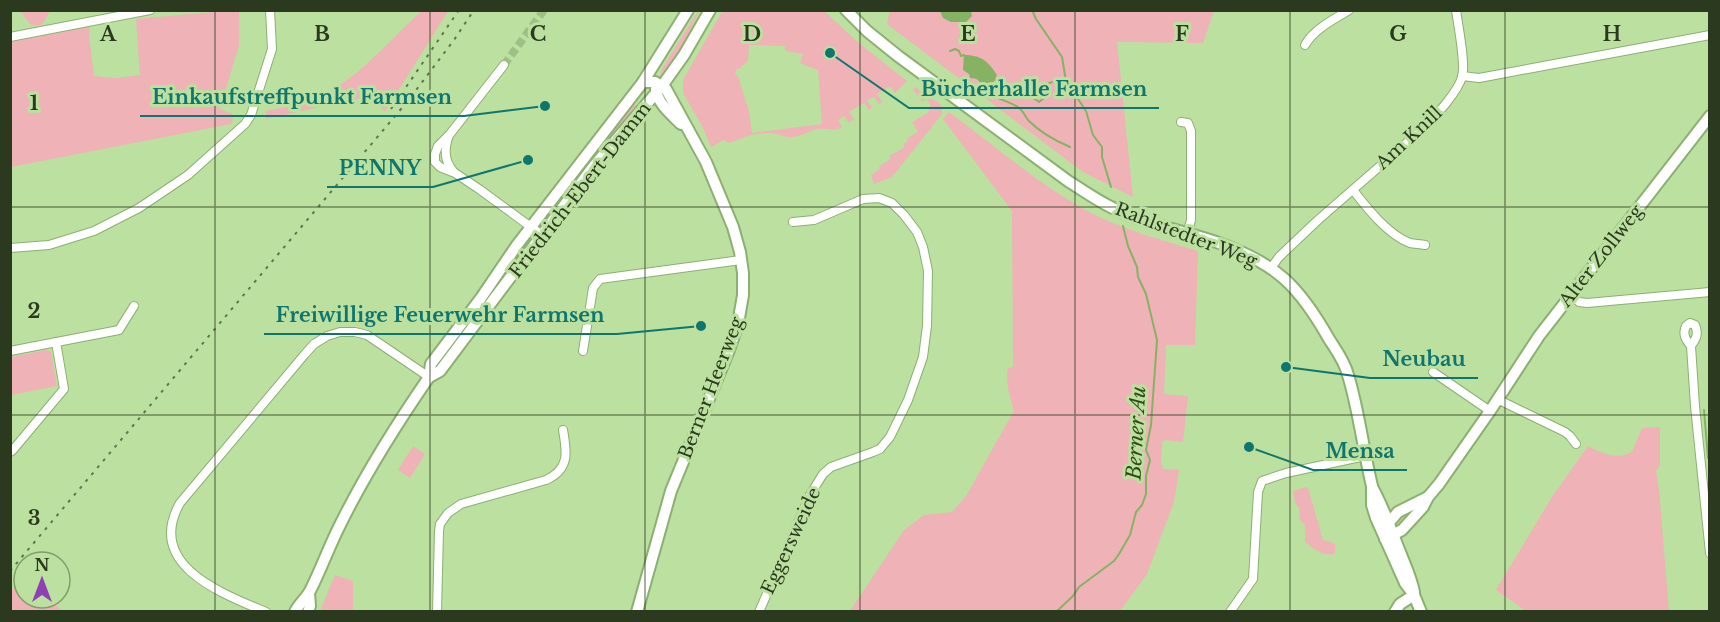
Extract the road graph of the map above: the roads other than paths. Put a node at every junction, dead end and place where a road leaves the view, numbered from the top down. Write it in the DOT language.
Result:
graph roads {
  1 [pos="150,10"];
  2 [pos="270,10"];
  3 [pos="688,10"];
  4 [pos="710,10"];
  5 [pos="846,10"];
  6 [pos="1349,10"];
  7 [pos="1456,10"];
  8 [pos="1710,35"];
  9 [pos="10,37"];
  10 [pos="1305,45"];
  11 [pos="663,50"];
  12 [pos="504,65"];
  13 [pos="1462,76"];
  14 [pos="643,82"];
  15 [pos="658,87"];
  16 [pos="1710,116"];
  17 [pos="1180,122"];
  18 [pos="450,134"];
  19 [pos="445,146"];
  20 [pos="435,154"];
  21 [pos="455,173"];
  22 [pos="1353,190"];
  23 [pos="794,222"];
  24 [pos="532,227"];
  25 [pos="1187,234"];
  26 [pos="543,235"];
  27 [pos="1425,245"];
  28 [pos="10,248"];
  29 [pos="741,260"];
  30 [pos="1271,267"];
  31 [pos="1710,291"];
  32 [pos="1571,295"];
  33 [pos="134,306"];
  34 [pos="56,342"];
  35 [pos="1691,346"];
  36 [pos="10,351"];
  37 [pos="583,351"];
  38 [pos="1433,372"];
  39 [pos="429,377"];
  40 [pos="1497,399"];
  41 [pos="1490,411"];
  42 [pos="563,430"];
  43 [pos="1576,444"];
  44 [pos="10,452"];
  45 [pos="1365,456"];
  46 [pos="1372,486"];
  47 [pos="1428,497"];
  48 [pos="1381,502"];
  49 [pos="1398,512"];
  50 [pos="1389,522"];
  51 [pos="1387,536"];
  52 [pos="1710,553"];
  53 [pos="309,593"];
  54 [pos="1414,595"];
  55 [pos="266,612"];
  56 [pos="295,612"];
  57 [pos="308,612"];
  58 [pos="437,612"];
  59 [pos="638,612"];
  60 [pos="759,612"];
  61 [pos="1230,612"];
  62 [pos="1395,612"];
  63 [pos="1422,612"];
  1 -- 9 [label="street"];
  2 -- 28 [label="street"];
  3 -- 11 [label="main road"];
  4 -- 15 [label="main road"];
  5 -- 25 [label="main road, Rahlstedter Weg"];
  6 -- 10 [label="street"];
  7 -- 13 [label="street"];
  8 -- 13 [label="street"];
  11 -- 14 [label="main road"];
  11 -- 15 [label="main road"];
  12 -- 18 [label="street"];
  13 -- 22 [label="street, Am Knill"];
  14 -- 15 [label="main road"];
  14 -- 24 [label="main road, Friedrich-Ebert-Damm"];
  15 -- 26 [label="main road, Friedrich-Ebert-Damm"];
  15 -- 29 [label="main road, Berner Heerweg"];
  16 -- 32 [label="main road, Alter Zollweg"];
  17 -- 25 [label="street"];
  18 -- 19 [label="street"];
  18 -- 20 [label="street"];
  19 -- 20 [label="street"];
  19 -- 21 [label="street"];
  20 -- 21 [label="street"];
  21 -- 24 [label="street"];
  22 -- 27 [label="street"];
  22 -- 30 [label="street, Am Knill"];
  23 -- 60 [label="street, Eggersweide"];
  24 -- 26 [label="street"];
  24 -- 39 [label="main road, Friedrich-Ebert-Damm"];
  25 -- 30 [label="main road, Rahlstedter Weg"];
  26 -- 39 [label="main road, Friedrich-Ebert-Damm"];
  29 -- 37 [label="street"];
  29 -- 59 [label="main road, Berner Heerweg"];
  30 -- 45 [label="main road, Rahlstedter Weg"];
  31 -- 32 [label="street"];
  32 -- 40 [label="main road, Alter Zollweg"];
  33 -- 34 [label="street"];
  34 -- 36 [label="street"];
  34 -- 44 [label="street"];
  35 -- 52 [label="street"];
  38 -- 41 [label="street"];
  39 -- 53 [label="main road, Friedrich-Ebert-Damm"];
  39 -- 55 [label="street"];
  40 -- 41 [label="main road, Alter Zollweg"];
  40 -- 43 [label="street"];
  41 -- 47 [label="main road, Alter Zollweg"];
  42 -- 58 [label="street"];
  45 -- 46 [label="main road, Rahlstedter Weg"];
  45 -- 61 [label="street"];
  46 -- 48 [label="main road, Rahlstedter Weg"];
  46 -- 51 [label="main road, Rahlstedter Weg"];
  47 -- 49 [label="main road, Alter Zollweg"];
  47 -- 51 [label="main road, Alter Zollweg"];
  48 -- 49 [label="main road"];
  48 -- 50 [label="main road, Rahlstedter Weg"];
  49 -- 50 [label="main road, Alter Zollweg"];
  50 -- 51 [label="main road, Rahlstedter Weg"];
  51 -- 54 [label="main road, Rahlstedter Weg"];
  53 -- 56 [label="main road, Friedrich-Ebert-Damm"];
  53 -- 57 [label="main road, Friedrich-Ebert-Damm"];
  54 -- 62 [label="main road"];
  54 -- 63 [label="main road, Rahlstedter Weg"];
}
